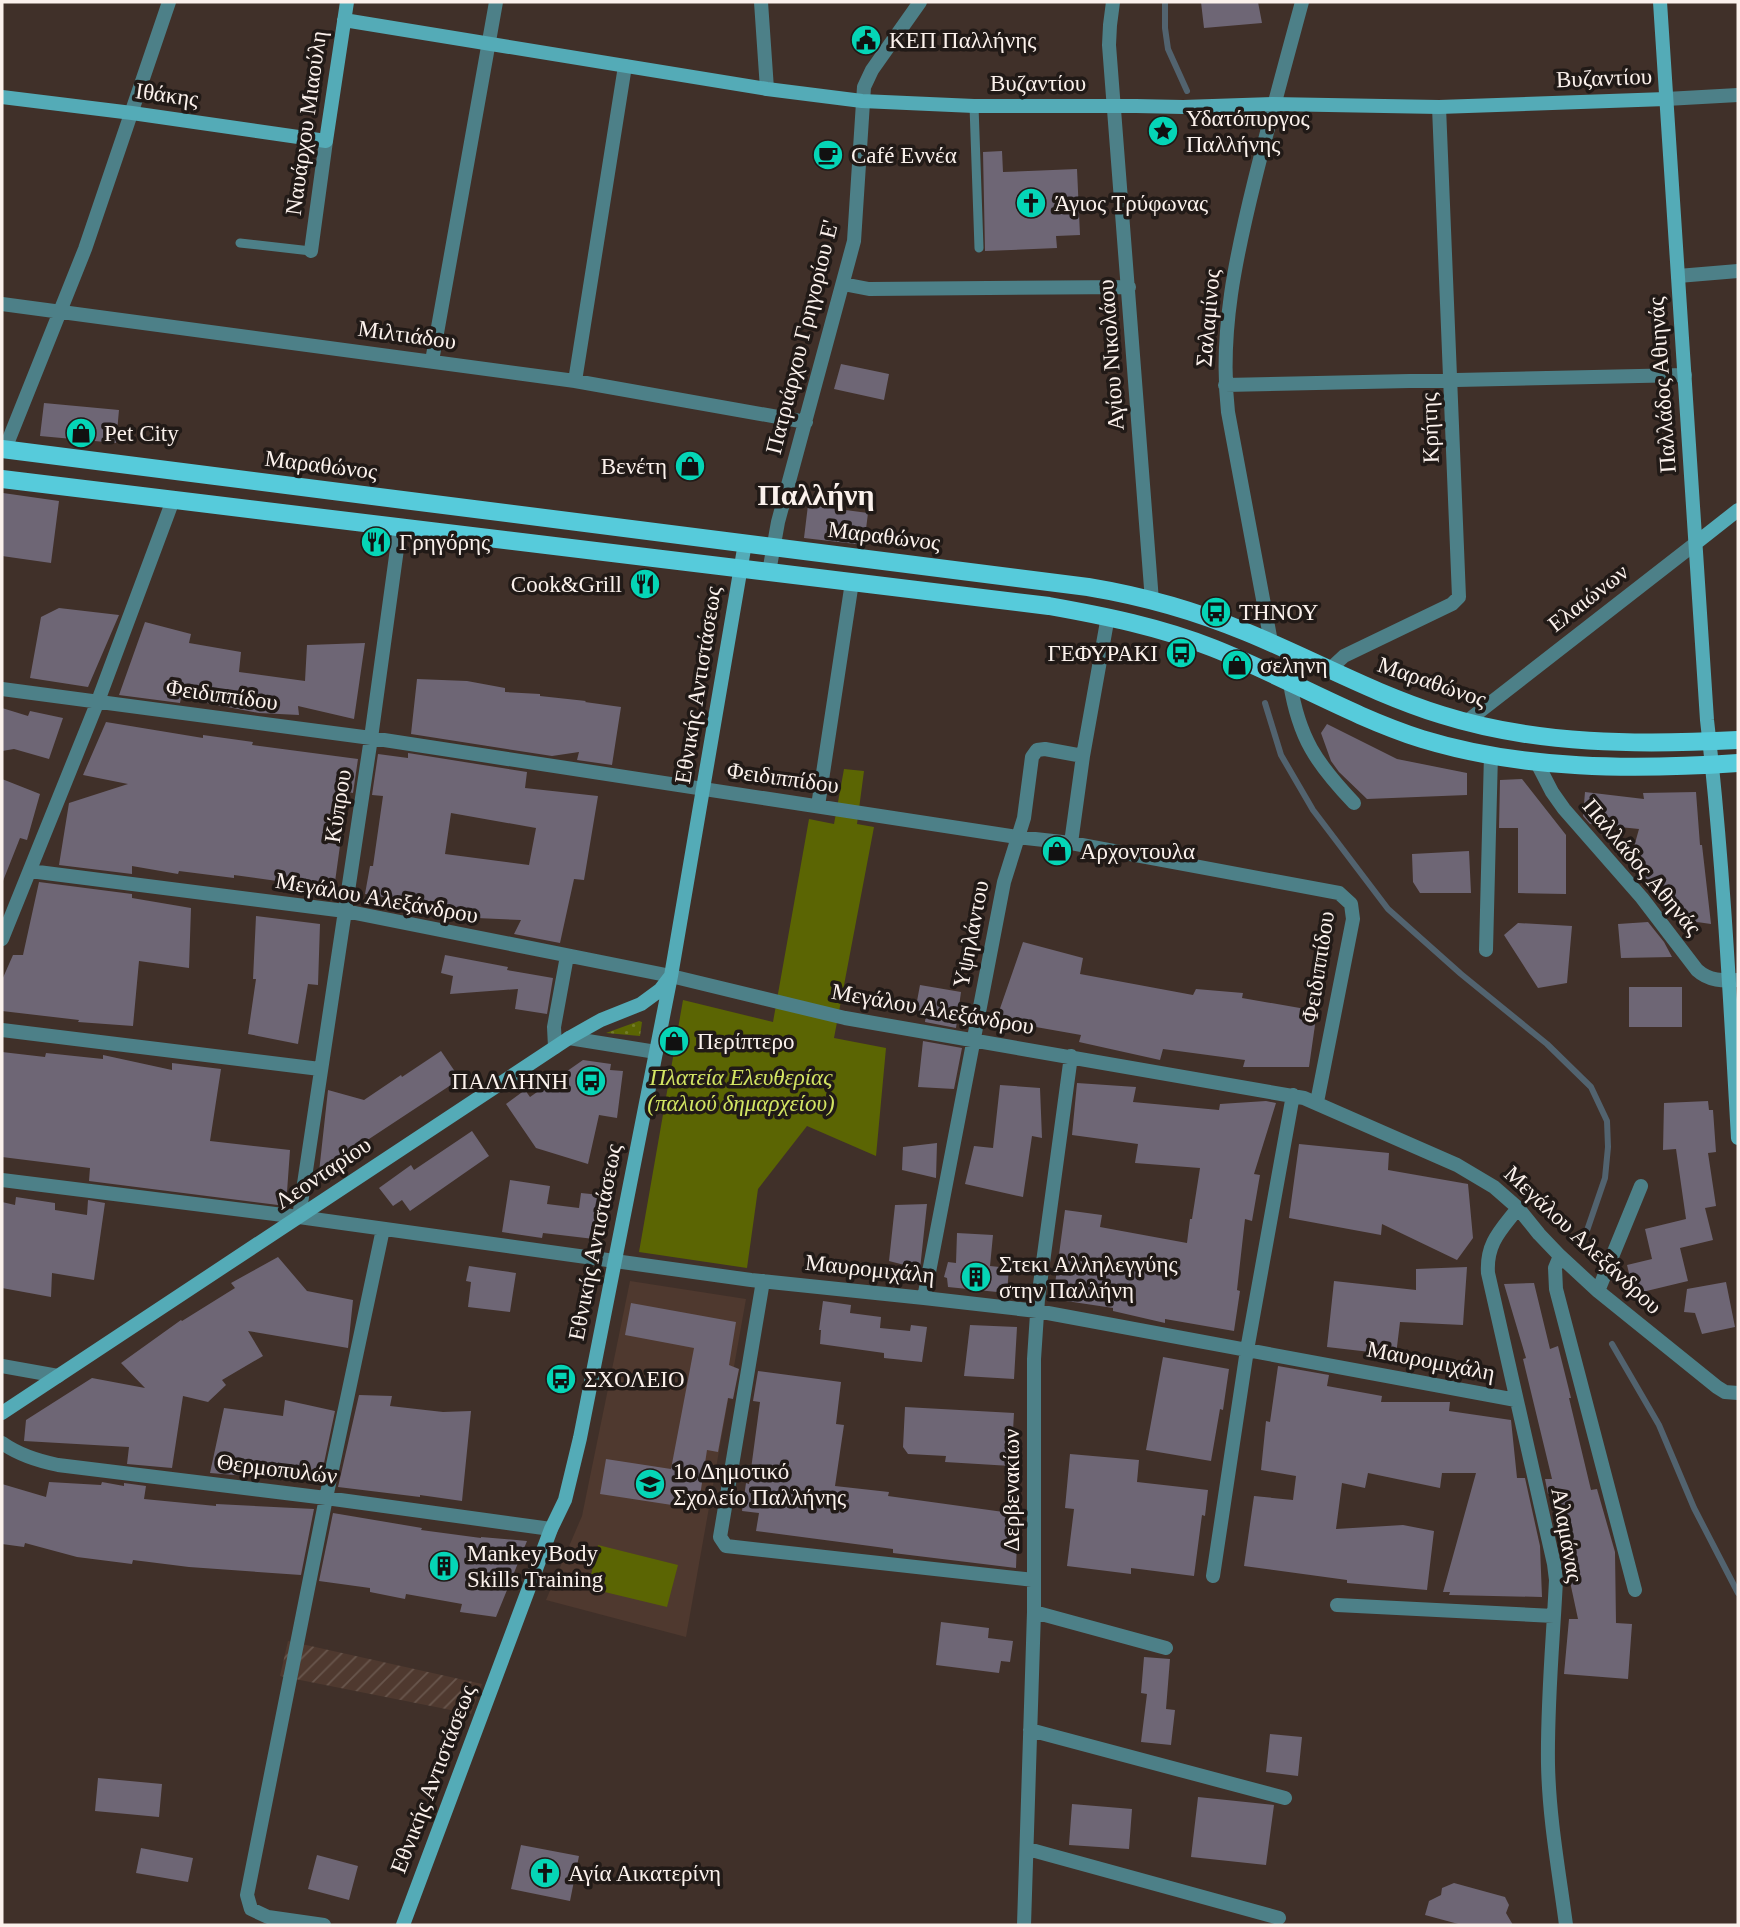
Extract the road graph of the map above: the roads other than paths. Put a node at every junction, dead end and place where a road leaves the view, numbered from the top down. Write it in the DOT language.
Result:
graph roads {
  1 [pos="169,2"];
  2 [pos="347,2"];
  3 [pos="496,2"];
  4 [pos="761,2"];
  5 [pos="920,2"];
  6 [pos="1113,2"];
  7 [pos="1302,2"];
  8 [pos="1660,2"];
  9 [pos="344,20"];
  10 [pos="488,44"];
  11 [pos="625,66"];
  12 [pos="767,89"];
  13 [pos="1738,95"];
  14 [pos="2,97"];
  15 [pos="1666,99"];
  16 [pos="862,101"];
  17 [pos="1273,104"];
  18 [pos="974,106"];
  19 [pos="1114,106"];
  20 [pos="1439,107"];
  21 [pos="132,113"];
  22 [pos="326,141"];
  23 [pos="240,243"];
  24 [pos="979,248"];
  25 [pos="311,251"];
  26 [pos="1738,271"];
  27 [pos="1678,276"];
  28 [pos="843,284"];
  29 [pos="1129,287"];
  30 [pos="2,304"];
  31 [pos="61,312"];
  32 [pos="432,361"];
  33 [pos="1685,375"];
  34 [pos="575,381"];
  35 [pos="1451,381"];
  36 [pos="1225,385"];
  37 [pos="806,422"];
  38 [pos="3,449"];
  39 [pos="2,479"];
  40 [pos="173,500"];
  41 [pos="1738,510"];
  42 [pos="400,527"];
  43 [pos="745,543"];
  44 [pos="1696,543"];
  45 [pos="772,547"];
  46 [pos="740,568"];
  47 [pos="769,572"];
  48 [pos="852,582"];
  49 [pos="1152,601"];
  50 [pos="1108,616"];
  51 [pos="1271,642"];
  52 [pos="1329,670"];
  53 [pos="1290,683"];
  54 [pos="2,690"];
  55 [pos="98,701"];
  56 [pos="1466,722"];
  57 [pos="371,738"];
  58 [pos="1738,740"];
  59 [pos="1710,741"];
  60 [pos="1491,754"];
  61 [pos="1083,756"];
  62 [pos="1536,761"];
  63 [pos="1738,763"];
  64 [pos="1712,765"];
  65 [pos="704,790"];
  66 [pos="1354,803"];
  67 [pos="818,806"];
  68 [pos="1017,837"];
  69 [pos="1071,843"];
  70 [pos="30,871"];
  71 [pos="345,911"];
  72 [pos="2,939"];
  73 [pos="1486,950"];
  74 [pos="568,956"];
  75 [pos="671,976"];
  76 [pos="1734,980"];
  77 [pos="2,1030"];
  78 [pos="569,1038"];
  79 [pos="974,1040"];
  80 [pos="555,1047"];
  81 [pos="656,1052"];
  82 [pos="1071,1056"];
  83 [pos="320,1069"];
  84 [pos="1293,1095"];
  85 [pos="1317,1102"];
  86 [pos="1738,1138"];
  87 [pos="2,1180"];
  88 [pos="1641,1186"];
  89 [pos="1518,1208"];
  90 [pos="265,1212"];
  91 [pos="299,1217"];
  92 [pos="383,1229"];
  93 [pos="273,1234"];
  94 [pos="1560,1256"];
  95 [pos="614,1262"];
  96 [pos="763,1281"];
  97 [pos="1598,1291"];
  98 [pos="925,1298"];
  99 [pos="1037,1311"];
  100 [pos="1247,1350"];
  101 [pos="2,1366"];
  102 [pos="58,1376"];
  103 [pos="1738,1394"];
  104 [pos="1516,1400"];
  105 [pos="2,1413"];
  106 [pos="2,1443"];
  107 [pos="326,1498"];
  108 [pos="551,1529"];
  109 [pos="1213,1576"];
  110 [pos="1034,1580"];
  111 [pos="1635,1590"];
  112 [pos="1337,1605"];
  113 [pos="1034,1612"];
  114 [pos="1554,1616"];
  115 [pos="1166,1648"];
  116 [pos="1030,1730"];
  117 [pos="1285,1798"];
  118 [pos="1028,1849"];
  119 [pos="1279,1918"];
  120 [pos="324,1925"];
  121 [pos="402,1925"];
  122 [pos="1024,1925"];
  123 [pos="1566,1925"];
  1 -- 21 [label="street"];
  2 -- 9 [label="street, Ναυάρχου Μιαούλη"];
  3 -- 10 [label="street"];
  4 -- 12 [label="street"];
  5 -- 16 [label="street, Πατριάρχου Γρηγορίου Ε'"];
  6 -- 19 [label="street, Αγίου Νικολάου"];
  7 -- 17 [label="street, Σαλαμίνος"];
  8 -- 15 [label="street, Παλλάδος Αθιηνάς"];
  9 -- 10 [label="street, Βυζαντίου"];
  9 -- 22 [label="street, Ναυάρχου Μιαούλη"];
  10 -- 11 [label="street, Βυζαντίου"];
  10 -- 32 [label="street"];
  11 -- 12 [label="street, Βυζαντίου"];
  11 -- 34 [label="street"];
  12 -- 16 [label="street, Βυζαντίου"];
  13 -- 15 [label="street, Βυζαντίου"];
  14 -- 21 [label="street, Ιθάκης"];
  15 -- 20 [label="street, Βυζαντίου"];
  15 -- 27 [label="street, Παλλάδος Αθιηνάς"];
  16 -- 18 [label="street, Βυζαντίου"];
  16 -- 28 [label="street, Πατριάρχου Γρηγορίου Ε'"];
  17 -- 19 [label="street, Βυζαντίου"];
  17 -- 20 [label="street, Βυζαντίου"];
  17 -- 36 [label="street, Σαλαμίνος"];
  18 -- 19 [label="street, Βυζαντίου"];
  18 -- 24 [label="lane"];
  19 -- 29 [label="street, Αγίου Νικολάου"];
  20 -- 35 [label="street, Κρήτης"];
  21 -- 22 [label="street, Ιθάκης"];
  21 -- 31 [label="street"];
  22 -- 25 [label="street, Ναυάρχου Μιαούλη"];
  23 -- 25 [label="lane"];
  26 -- 27 [label="street"];
  27 -- 33 [label="street, Παλλάδος Αθιηνάς"];
  28 -- 29 [label="street"];
  28 -- 37 [label="street, Πατριάρχου Γρηγορίου Ε'"];
  29 -- 49 [label="street, Αγίου Νικολάου"];
  30 -- 31 [label="street, Μιλτιάδου"];
  31 -- 32 [label="street, Μιλτιάδου"];
  31 -- 38 [label="street"];
  32 -- 34 [label="street, Μιλτιάδου"];
  33 -- 35 [label="street"];
  33 -- 44 [label="street, Παλλάδος Αθιηνάς"];
  34 -- 37 [label="street, Μιλτιάδου"];
  35 -- 36 [label="street"];
  35 -- 52 [label="street, Κρήτης"];
  36 -- 51 [label="street, Σαλαμίνος"];
  37 -- 45 [label="street, Πατριάρχου Γρηγορίου Ε'"];
  38 -- 43 [label="main road, Μαραθώνος"];
  39 -- 40 [label="main road"];
  40 -- 42 [label="main road"];
  40 -- 55 [label="street"];
  41 -- 44 [label="street, Ελαιώνων"];
  42 -- 46 [label="main road"];
  42 -- 57 [label="street, Κύπρου"];
  43 -- 45 [label="main road, Μαραθώνος"];
  43 -- 46 [label="street, Εθνικής Αντιστάσεως"];
  44 -- 56 [label="street, Ελαιώνων"];
  44 -- 59 [label="street, Παλλάδος Αθιηνάς"];
  45 -- 47 [label="street, Πατριάρχου Γρηγορίου Ε'"];
  45 -- 49 [label="main road, Μαραθώνος"];
  46 -- 47 [label="main road"];
  46 -- 65 [label="street, Εθνικής Αντιστάσεως"];
  47 -- 48 [label="main road"];
  48 -- 50 [label="main road"];
  48 -- 67 [label="street"];
  49 -- 51 [label="main road, Μαραθώνος"];
  50 -- 53 [label="main road"];
  50 -- 61 [label="street"];
  51 -- 52 [label="main road, Μαραθώνος"];
  52 -- 56 [label="main road, Μαραθώνος"];
  53 -- 60 [label="main road"];
  53 -- 66 [label="street"];
  54 -- 55 [label="street, Φειδιππίδου"];
  55 -- 57 [label="street, Φειδιππίδου"];
  55 -- 70 [label="street"];
  56 -- 59 [label="main road, Μαραθώνος"];
  57 -- 65 [label="street, Φειδιππίδου"];
  57 -- 71 [label="street, Κύπρου"];
  58 -- 59 [label="main road, Μαραθώνος"];
  59 -- 64 [label="street, Παλλάδος Αθιηνάς"];
  60 -- 62 [label="main road"];
  60 -- 73 [label="street"];
  61 -- 68 [label="street, Υψηλάντου"];
  61 -- 69 [label="street"];
  62 -- 64 [label="main road"];
  62 -- 76 [label="street, Παλλάδος Αθηνάς"];
  63 -- 64 [label="main road"];
  64 -- 76 [label="street, Παλλάδος Αθηνάς"];
  65 -- 67 [label="street, Φειδιππίδου"];
  65 -- 75 [label="street, Εθνικής Αντιστάσεως"];
  67 -- 68 [label="street, Φειδιππίδου"];
  68 -- 69 [label="street, Φειδιππίδου"];
  68 -- 79 [label="street, Υψηλάντου"];
  69 -- 85 [label="street, Φειδιππίδου"];
  70 -- 71 [label="street, Μεγάλου Αλεξάνδρου"];
  70 -- 72 [label="street"];
  71 -- 74 [label="street, Μεγάλου Αλεξάνδρου"];
  71 -- 83 [label="street, Κύπρου"];
  74 -- 75 [label="street, Μεγάλου Αλεξάνδρου"];
  74 -- 80 [label="street"];
  75 -- 78 [label="street, Λεονταρίου"];
  75 -- 79 [label="street, Μεγάλου Αλεξάνδρου"];
  75 -- 81 [label="street, Εθνικής Αντιστάσεως"];
  76 -- 86 [label="street, Παλλάδος Αθηνάς"];
  77 -- 83 [label="street"];
  78 -- 80 [label="street, Λεονταρίου"];
  78 -- 81 [label="street"];
  79 -- 82 [label="street, Μεγάλου Αλεξάνδρου"];
  79 -- 98 [label="street, Υψηλάντου"];
  80 -- 91 [label="street, Λεονταρίου"];
  81 -- 95 [label="street, Εθνικής Αντιστάσεως"];
  82 -- 84 [label="street, Μεγάλου Αλεξάνδρου"];
  82 -- 99 [label="street, Δερβενακίων"];
  83 -- 91 [label="street, Κύπρου"];
  84 -- 85 [label="street, Μεγάλου Αλεξάνδρου"];
  84 -- 100 [label="street"];
  85 -- 89 [label="street, Μεγάλου Αλεξάνδρου"];
  87 -- 90 [label="street, Μαυρομιχάλη"];
  88 -- 97 [label="street"];
  89 -- 94 [label="street, Μεγάλου Αλεξάνδρου"];
  89 -- 104 [label="street, Αλαμάνας"];
  90 -- 91 [label="street, Μαυρομιχάλη"];
  90 -- 93 [label="street"];
  91 -- 92 [label="street, Μαυρομιχάλη"];
  91 -- 93 [label="street, Λεονταρίου"];
  92 -- 95 [label="street, Μαυρομιχάλη"];
  92 -- 107 [label="street"];
  93 -- 102 [label="street, Λεονταρίου"];
  94 -- 97 [label="street, Μεγάλου Αλεξάνδρου"];
  94 -- 111 [label="street"];
  95 -- 96 [label="street, Μαυρομιχάλη"];
  95 -- 108 [label="street, Εθνικής Αντιστάσεως"];
  96 -- 98 [label="street, Μαυρομιχάλη"];
  96 -- 110 [label="street"];
  97 -- 103 [label="street, Μεγάλου Αλεξάνδρου"];
  98 -- 99 [label="street, Μαυρομιχάλη"];
  99 -- 100 [label="street, Μαυρομιχάλη"];
  99 -- 110 [label="street, Δερβενακίων"];
  100 -- 104 [label="street, Μαυρομιχάλη"];
  100 -- 109 [label="street"];
  101 -- 102 [label="street"];
  102 -- 105 [label="street, Λεονταρίου"];
  104 -- 114 [label="street, Αλαμάνας"];
  106 -- 107 [label="street, Θερμοπυλών"];
  107 -- 108 [label="street, Θερμοπυλών"];
  107 -- 120 [label="street"];
  108 -- 121 [label="street, Εθνικής Αντιστάσεως"];
  110 -- 113 [label="street, Δερβενακίων"];
  112 -- 114 [label="street"];
  113 -- 115 [label="street"];
  113 -- 116 [label="street, Δερβενακίων"];
  114 -- 123 [label="street, Αλαμάνας"];
  116 -- 117 [label="street"];
  116 -- 118 [label="street, Δερβενακίων"];
  118 -- 119 [label="street"];
  118 -- 122 [label="street, Δερβενακίων"];
}
